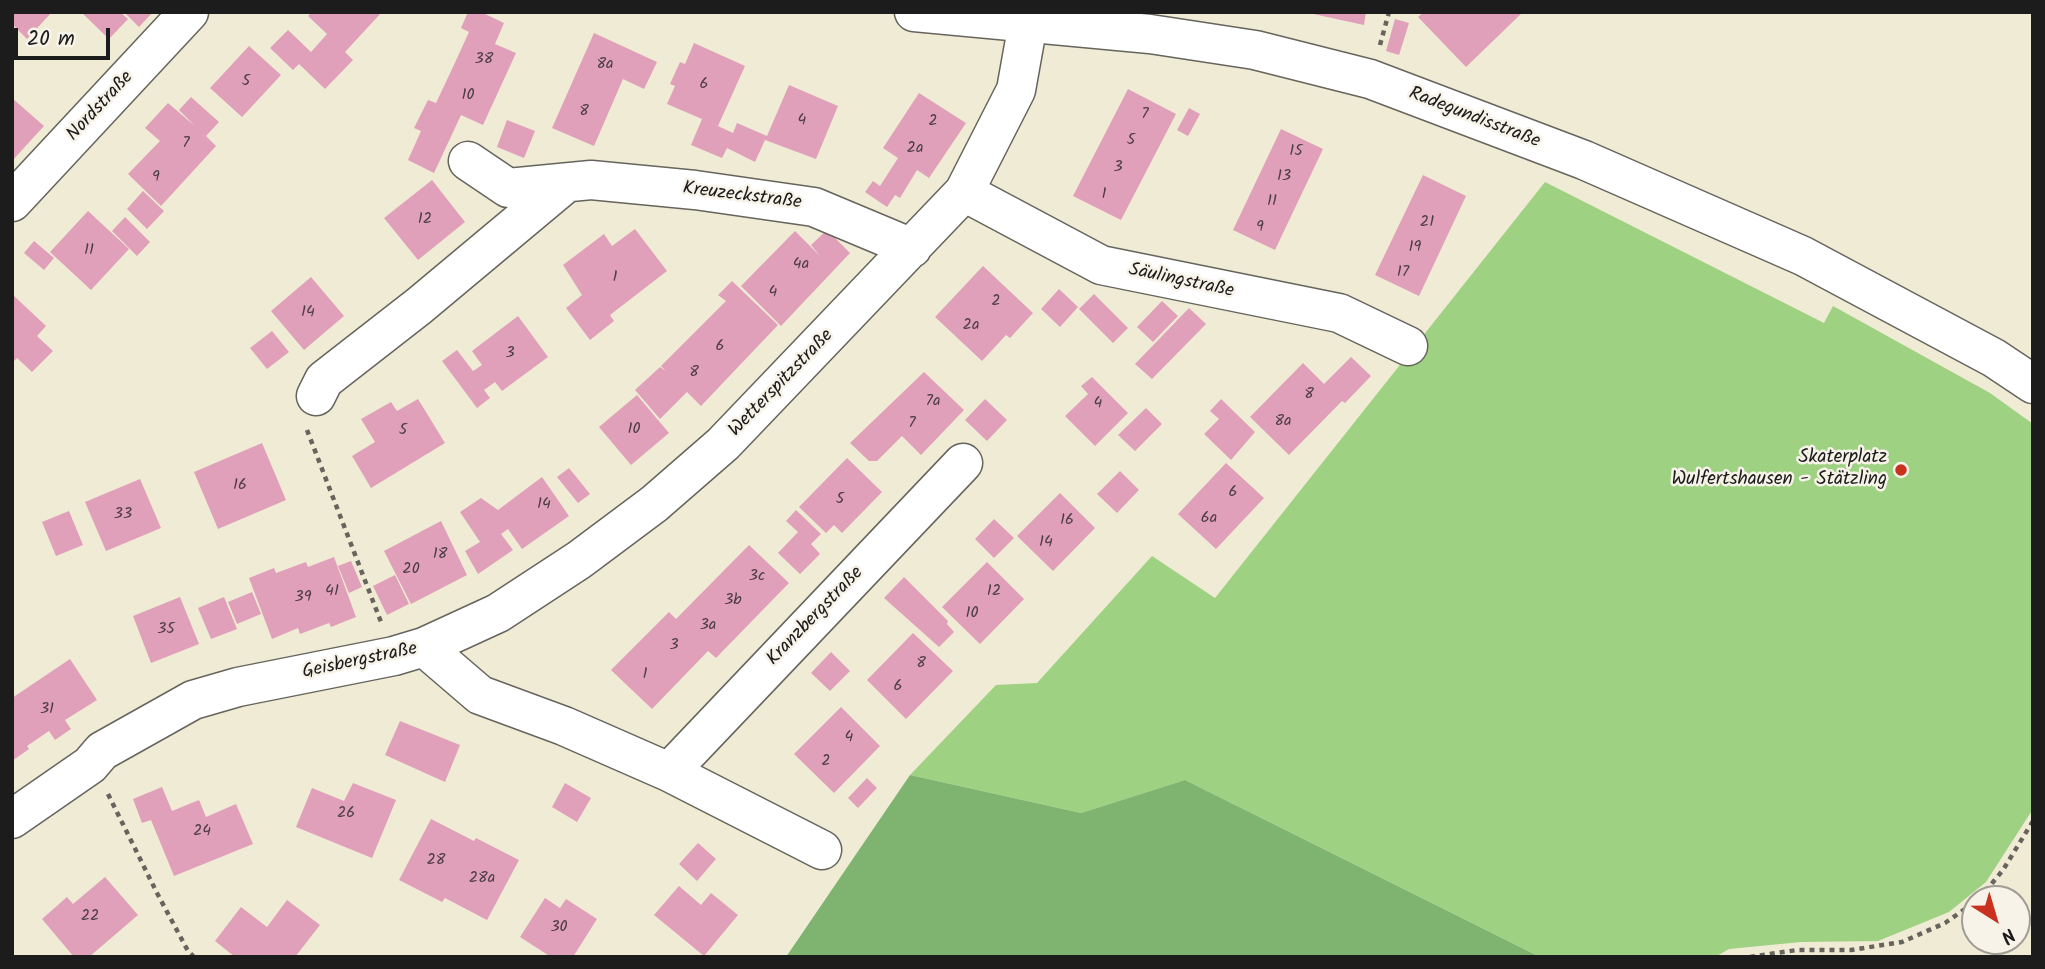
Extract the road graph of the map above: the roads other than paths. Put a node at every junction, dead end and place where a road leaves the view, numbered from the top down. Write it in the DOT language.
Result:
graph roads {
  1 [pos="189,12"];
  2 [pos="914,12"];
  3 [pos="1029,18"];
  4 [pos="468,162"];
  5 [pos="565,184"];
  6 [pos="964,192"];
  7 [pos="12,202"];
  8 [pos="912,248"];
  9 [pos="1408,346"];
  10 [pos="2033,384"];
  11 [pos="311,413"];
  12 [pos="962,463"];
  13 [pos="409,651"];
  14 [pos="669,772"];
  15 [pos="12,819"];
  16 [pos="822,850"];
  1 -- 7 [label="street, Nordstraße"];
  2 -- 3 [label="street, Radegundisstraße"];
  3 -- 6 [label="street, Wetterspitzstraße"];
  3 -- 10 [label="street, Radegundisstraße"];
  4 -- 5 [label="street, Kreuzeckstraße"];
  5 -- 8 [label="street, Kreuzeckstraße"];
  5 -- 11 [label="street"];
  6 -- 8 [label="street, Wetterspitzstraße"];
  6 -- 9 [label="street, Säulingstraße"];
  8 -- 13 [label="street, Wetterspitzstraße"];
  12 -- 14 [label="street, Kranzbergstraße"];
  13 -- 14 [label="street, Geisbergstraße"];
  13 -- 15 [label="street, Geisbergstraße"];
  14 -- 16 [label="street, Geisbergstraße"];
}
